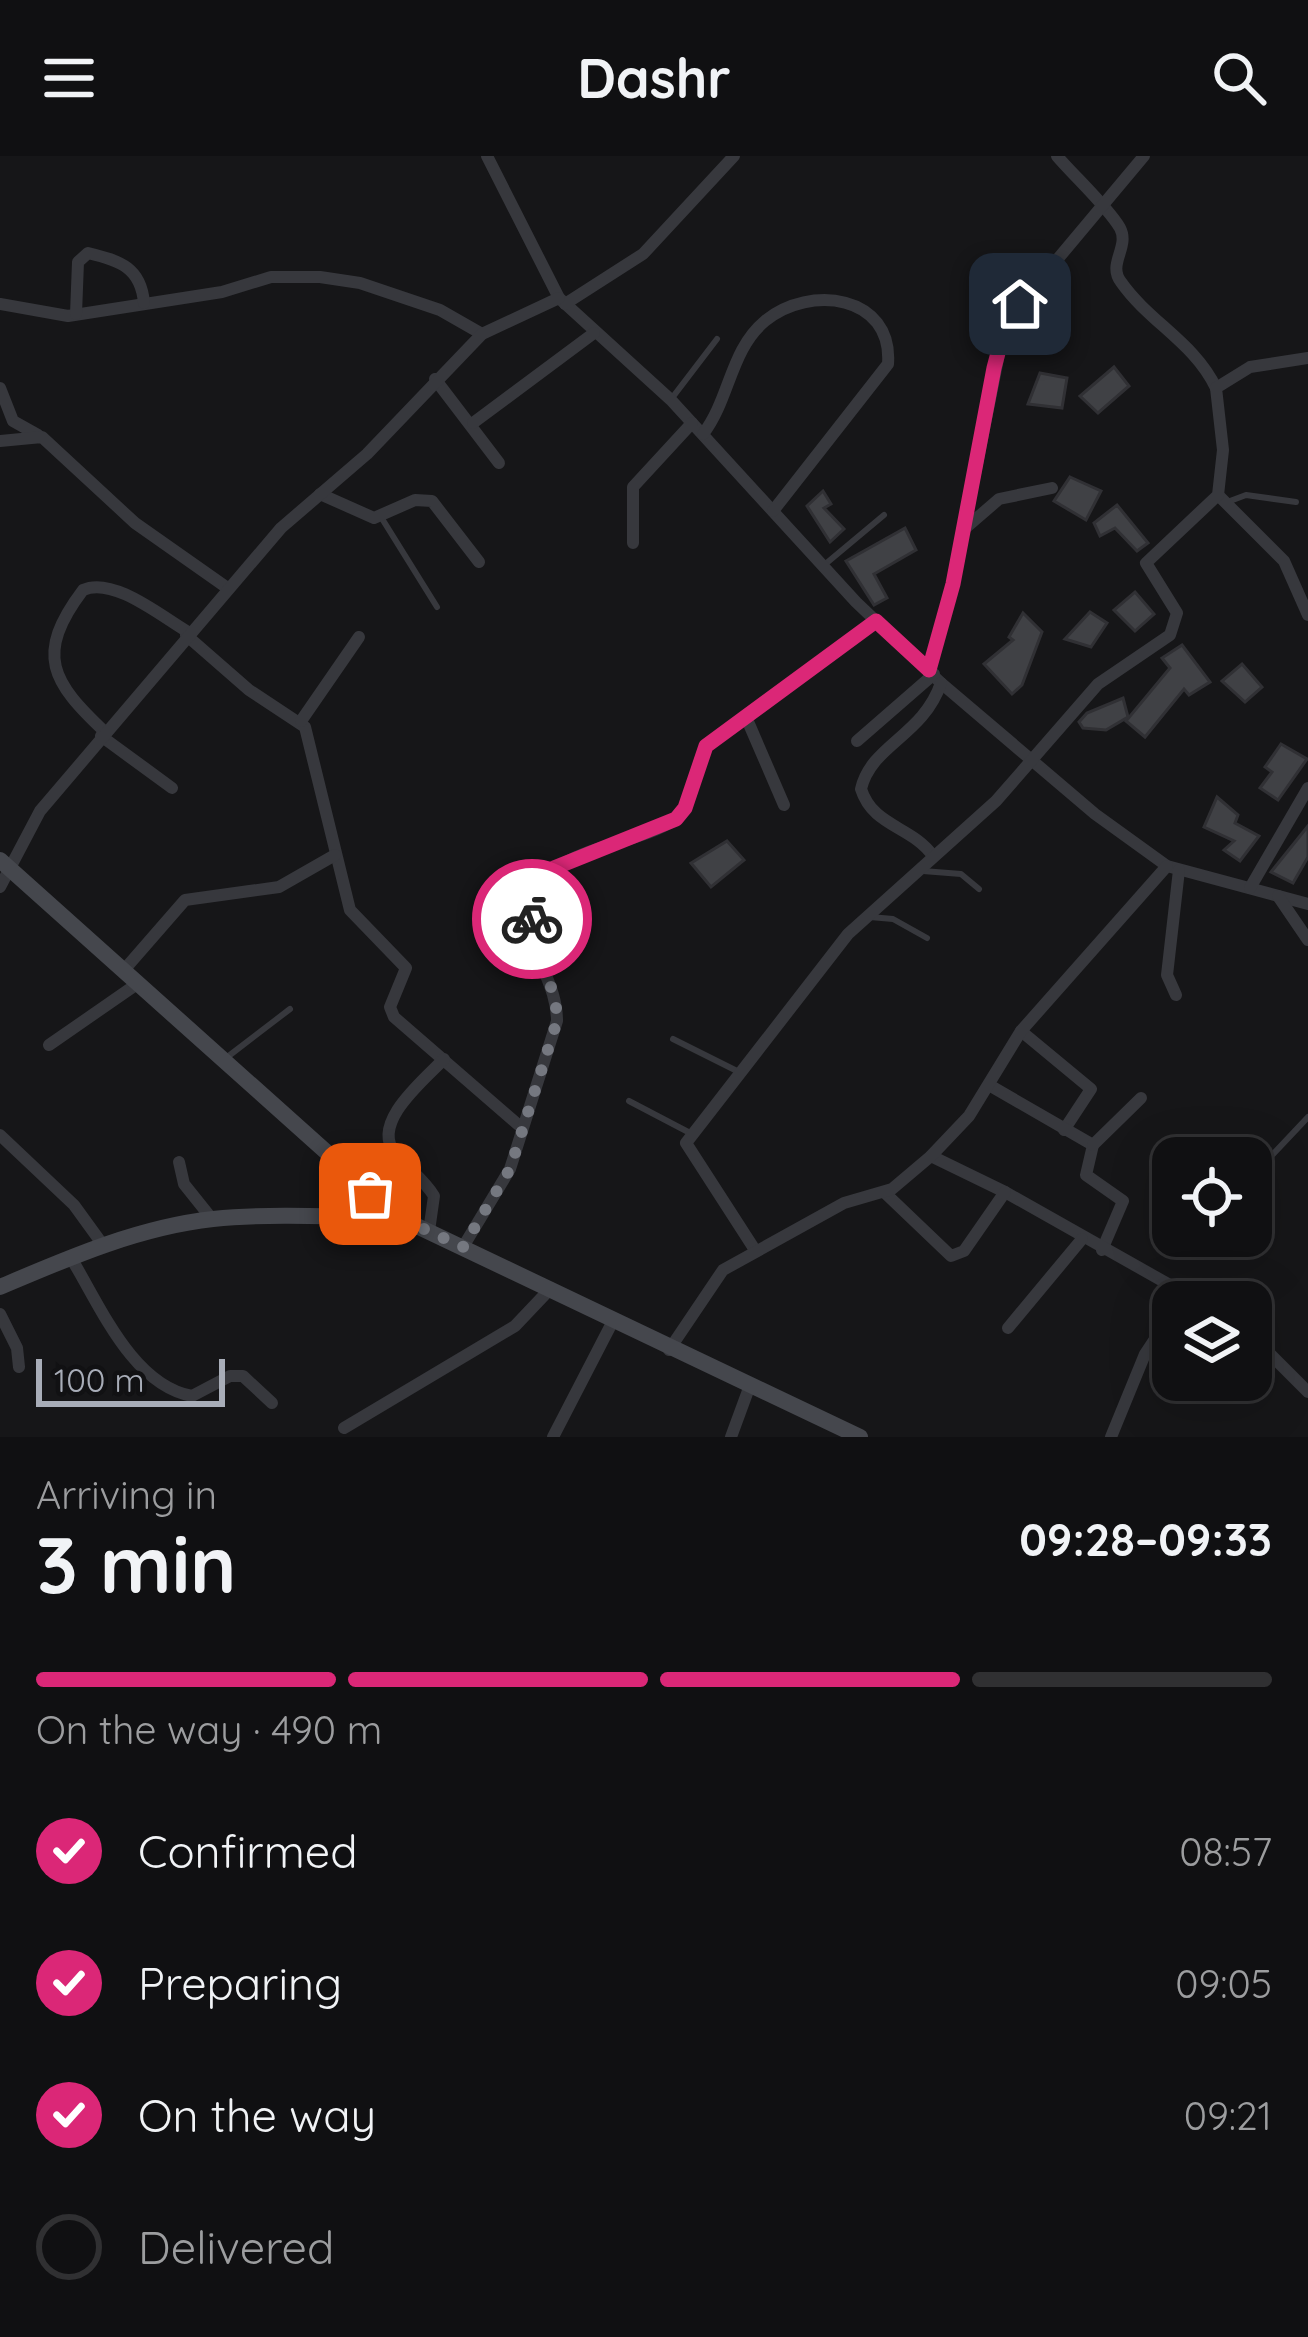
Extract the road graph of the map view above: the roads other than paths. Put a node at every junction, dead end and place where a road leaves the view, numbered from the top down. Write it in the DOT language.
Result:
graph roads {
  1 [pos="487,156"];
  2 [pos="734,156"];
  3 [pos="1058,156"];
  4 [pos="1144,156"];
  5 [pos="1101,208"];
  6 [pos="562,301"];
  7 [pos="144,303"];
  8 [pos="0,304"];
  9 [pos="76,314"];
  10 [pos="594,333"];
  11 [pos="482,334"];
  12 [pos="717,339"];
  13 [pos="1308,358"];
  14 [pos="435,379"];
  15 [pos="0,388"];
  16 [pos="1216,388"];
  17 [pos="671,400"];
  18 [pos="473,423"];
  19 [pos="692,424"];
  20 [pos="703,434"];
  21 [pos="42,436"];
  22 [pos="0,441"];
  23 [pos="499,463"];
  24 [pos="1052,488"];
  25 [pos="320,494"];
  26 [pos="1222,499"];
  27 [pos="1296,502"];
  28 [pos="773,511"];
  29 [pos="884,515"];
  30 [pos="381,517"];
  31 [pos="962,531"];
  32 [pos="633,543"];
  33 [pos="478,562"];
  34 [pos="823,566"];
  35 [pos="226,587"];
  36 [pos="437,608"];
  37 [pos="1308,615"];
  38 [pos="876,621"];
  39 [pos="187,634"];
  40 [pos="359,637"];
  41 [pos="935,675"];
  42 [pos="746,717"];
  43 [pos="301,721"];
  44 [pos="103,734"];
  45 [pos="857,741"];
  46 [pos="1031,761"];
  47 [pos="172,788"];
  48 [pos="1308,788"];
  49 [pos="784,805"];
  50 [pos="335,855"];
  51 [pos="934,856"];
  52 [pos="4,863"];
  53 [pos="1173,868"];
  54 [pos="917,869"];
  55 [pos="0,887"];
  56 [pos="1250,888"];
  57 [pos="979,889"];
  58 [pos="1277,894"];
  59 [pos="1308,904"];
  60 [pos="866,917"];
  61 [pos="927,938"];
  62 [pos="1308,940"];
  63 [pos="131,976"];
  64 [pos="1176,995"];
  65 [pos="290,1009"];
  66 [pos="1021,1031"];
  67 [pos="673,1039"];
  68 [pos="49,1046"];
  69 [pos="226,1058"];
  70 [pos="444,1059"];
  71 [pos="740,1073"];
  72 [pos="989,1085"];
  73 [pos="1141,1098"];
  74 [pos="629,1101"];
  75 [pos="1308,1118"];
  76 [pos="522,1128"];
  77 [pos="1064,1130"];
  78 [pos="692,1134"];
  79 [pos="0,1135"];
  80 [pos="1093,1144"];
  81 [pos="931,1156"];
  82 [pos="1272,1156"];
  83 [pos="179,1162"];
  84 [pos="884,1192"];
  85 [pos="1005,1192"];
  86 [pos="400,1218"];
  87 [pos="212,1220"];
  88 [pos="428,1231"];
  89 [pos="1082,1239"];
  90 [pos="103,1245"];
  91 [pos="463,1247"];
  92 [pos="755,1250"];
  93 [pos="1102,1250"];
  94 [pos="71,1258"];
  95 [pos="1153,1281"];
  96 [pos="0,1286"];
  97 [pos="551,1288"];
  98 [pos="0,1314"];
  99 [pos="614,1319"];
  100 [pos="1008,1328"];
  101 [pos="1152,1342"];
  102 [pos="670,1350"];
  103 [pos="1272,1356"];
  104 [pos="19,1367"];
  105 [pos="749,1388"];
  106 [pos="1308,1392"];
  107 [pos="272,1403"];
  108 [pos="344,1428"];
  109 [pos="554,1437"];
  110 [pos="731,1437"];
  111 [pos="860,1437"];
  112 [pos="1111,1437"];
  1 -- 6 [label="street"];
  2 -- 6 [label="street"];
  3 -- 5 [label="street"];
  4 -- 5 [label="street"];
  5 -- 16 [label="street"];
  5 -- 31 [label="street"];
  6 -- 10 [label="street"];
  6 -- 11 [label="street"];
  7 -- 9 [label="street"];
  7 -- 9 [label="street"];
  7 -- 11 [label="street"];
  8 -- 9 [label="street"];
  10 -- 17 [label="street"];
  10 -- 18 [label="street"];
  11 -- 14 [label="street"];
  12 -- 17 [label="lane"];
  13 -- 16 [label="street"];
  14 -- 18 [label="street"];
  14 -- 25 [label="street"];
  15 -- 21 [label="street"];
  16 -- 26 [label="street"];
  17 -- 19 [label="street"];
  18 -- 23 [label="street"];
  19 -- 20 [label="street"];
  19 -- 32 [label="street"];
  20 -- 28 [label="street"];
  20 -- 28 [label="street"];
  21 -- 22 [label="street"];
  21 -- 35 [label="street"];
  24 -- 31 [label="street"];
  25 -- 30 [label="street"];
  25 -- 35 [label="street"];
  26 -- 27 [label="lane"];
  26 -- 37 [label="street"];
  26 -- 46 [label="street"];
  28 -- 34 [label="street"];
  29 -- 34 [label="lane"];
  30 -- 33 [label="street"];
  30 -- 36 [label="lane"];
  31 -- 41 [label="street"];
  34 -- 38 [label="street"];
  35 -- 39 [label="street"];
  38 -- 41 [label="street"];
  38 -- 42 [label="street"];
  39 -- 43 [label="street"];
  39 -- 44 [label="street"];
  39 -- 44 [label="street"];
  40 -- 43 [label="street"];
  41 -- 45 [label="street"];
  41 -- 46 [label="street"];
  41 -- 51 [label="street"];
  42 -- 49 [label="street"];
  42 -- 76 [label="street"];
  43 -- 50 [label="street"];
  44 -- 47 [label="street"];
  44 -- 52 [label="street"];
  46 -- 51 [label="street"];
  46 -- 53 [label="street"];
  48 -- 56 [label="street"];
  50 -- 63 [label="street"];
  50 -- 70 [label="street"];
  51 -- 54 [label="street"];
  52 -- 55 [label="street"];
  52 -- 63 [label="main road"];
  53 -- 56 [label="street"];
  53 -- 64 [label="street"];
  53 -- 66 [label="street"];
  54 -- 57 [label="lane"];
  54 -- 60 [label="street"];
  56 -- 58 [label="street"];
  58 -- 59 [label="street"];
  58 -- 62 [label="street"];
  60 -- 61 [label="lane"];
  60 -- 71 [label="street"];
  63 -- 68 [label="street"];
  63 -- 69 [label="main road"];
  65 -- 69 [label="lane"];
  66 -- 72 [label="street"];
  66 -- 77 [label="street"];
  67 -- 71 [label="lane"];
  69 -- 86 [label="main road"];
  70 -- 76 [label="street"];
  70 -- 88 [label="street"];
  71 -- 78 [label="street"];
  72 -- 77 [label="street"];
  72 -- 81 [label="street"];
  73 -- 80 [label="street"];
  74 -- 78 [label="lane"];
  75 -- 82 [label="lane"];
  76 -- 91 [label="street"];
  77 -- 80 [label="street"];
  78 -- 92 [label="street"];
  79 -- 90 [label="street"];
  80 -- 93 [label="street"];
  81 -- 84 [label="street"];
  81 -- 85 [label="street"];
  83 -- 87 [label="street"];
  84 -- 85 [label="street"];
  84 -- 92 [label="street"];
  85 -- 89 [label="street"];
  86 -- 87 [label="main road"];
  86 -- 88 [label="main road"];
  87 -- 90 [label="main road"];
  88 -- 91 [label="main road"];
  89 -- 93 [label="street"];
  89 -- 100 [label="street"];
  90 -- 94 [label="main road"];
  91 -- 97 [label="main road"];
  92 -- 102 [label="street"];
  93 -- 95 [label="street"];
  94 -- 96 [label="main road"];
  94 -- 107 [label="street"];
  97 -- 99 [label="main road"];
  97 -- 108 [label="street"];
  98 -- 104 [label="street"];
  99 -- 102 [label="main road"];
  99 -- 109 [label="street"];
  101 -- 112 [label="street"];
  102 -- 105 [label="main road"];
  103 -- 106 [label="street"];
  105 -- 110 [label="street"];
  105 -- 111 [label="main road"];
}
